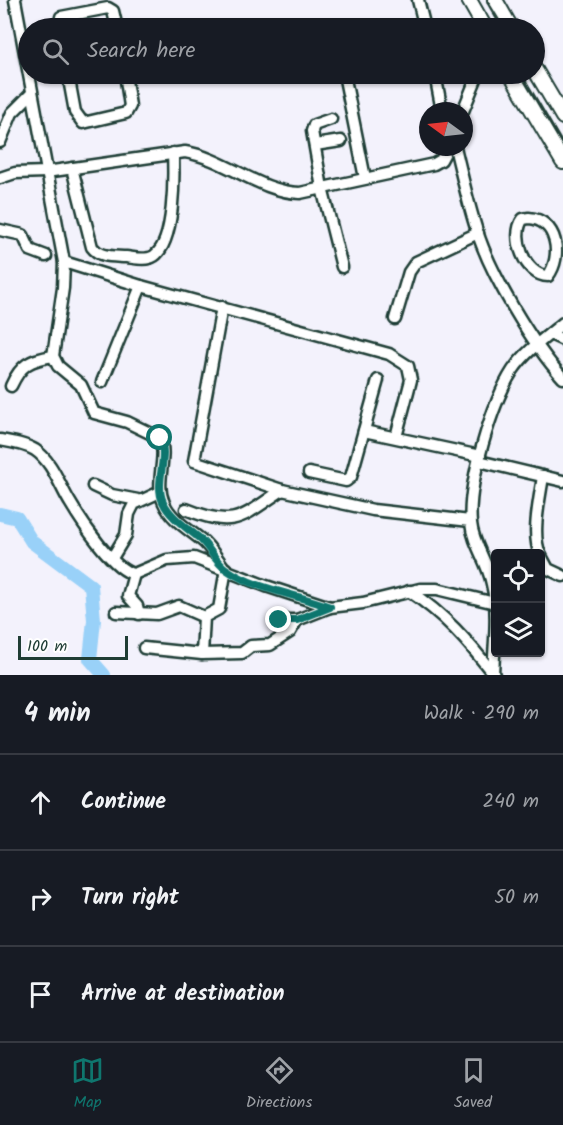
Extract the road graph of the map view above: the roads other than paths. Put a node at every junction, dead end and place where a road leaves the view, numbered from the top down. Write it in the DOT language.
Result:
graph roads {
  1 [pos="15,0"];
  2 [pos="418,0"];
  3 [pos="469,0"];
  4 [pos="495,0"];
  5 [pos="18,18"];
  6 [pos="61,18"];
  7 [pos="115,18"];
  8 [pos="422,18"];
  9 [pos="479,18"];
  10 [pos="505,18"];
  11 [pos="29,84"];
  12 [pos="70,84"];
  13 [pos="126,84"];
  14 [pos="346,84"];
  15 [pos="437,84"];
  16 [pos="474,84"];
  17 [pos="517,84"];
  18 [pos="543,84"];
  19 [pos="31,94"];
  20 [pos="440,102"];
  21 [pos="467,102"];
  22 [pos="563,117"];
  23 [pos="331,119"];
  24 [pos="341,141"];
  25 [pos="0,142"];
  26 [pos="315,146"];
  27 [pos="174,153"];
  28 [pos="443,156"];
  29 [pos="457,156"];
  30 [pos="563,162"];
  31 [pos="72,168"];
  32 [pos="46,172"];
  33 [pos="0,178"];
  34 [pos="365,178"];
  35 [pos="321,188"];
  36 [pos="0,230"];
  37 [pos="478,233"];
  38 [pos="562,241"];
  39 [pos="46,256"];
  40 [pos="64,262"];
  41 [pos="342,267"];
  42 [pos="141,286"];
  43 [pos="222,307"];
  44 [pos="395,319"];
  45 [pos="563,323"];
  46 [pos="550,334"];
  47 [pos="563,340"];
  48 [pos="536,344"];
  49 [pos="53,356"];
  50 [pos="563,378"];
  51 [pos="378,380"];
  52 [pos="102,382"];
  53 [pos="11,386"];
  54 [pos="364,430"];
  55 [pos="396,437"];
  56 [pos="0,441"];
  57 [pos="480,458"];
  58 [pos="309,473"];
  59 [pos="543,476"];
  60 [pos="563,481"];
  61 [pos="93,486"];
  62 [pos="282,490"];
  63 [pos="160,492"];
  64 [pos="138,500"];
  65 [pos="186,509"];
  66 [pos="470,521"];
  67 [pos="538,549"];
  68 [pos="112,558"];
  69 [pos="545,563"];
  70 [pos="225,569"];
  71 [pos="134,574"];
  72 [pos="563,576"];
  73 [pos="491,583"];
  74 [pos="409,591"];
  75 [pos="491,602"];
  76 [pos="330,607"];
  77 [pos="116,612"];
  78 [pos="140,614"];
  79 [pos="204,617"];
  80 [pos="279,620"];
  81 [pos="297,620"];
  82 [pos="144,648"];
  83 [pos="202,654"];
  84 [pos="494,657"];
  85 [pos="493,675"];
  1 -- 5 [label="street"];
  2 -- 8 [label="street"];
  3 -- 9 [label="main road"];
  4 -- 10 [label="main road"];
  6 -- 7 [label="street"];
  11 -- 19 [label="street"];
  12 -- 13 [label="street"];
  14 -- 34 [label="street"];
  15 -- 20 [label="street"];
  16 -- 21 [label="street"];
  17 -- 30 [label="main road"];
  18 -- 22 [label="main road"];
  19 -- 25 [label="street"];
  19 -- 32 [label="street"];
  23 -- 26 [label="street"];
  24 -- 26 [label="street"];
  26 -- 35 [label="street"];
  27 -- 31 [label="street"];
  27 -- 31 [label="street"];
  27 -- 35 [label="street"];
  28 -- 34 [label="street"];
  29 -- 37 [label="street"];
  31 -- 32 [label="street"];
  32 -- 33 [label="street"];
  32 -- 40 [label="street"];
  34 -- 35 [label="street"];
  35 -- 41 [label="street"];
  36 -- 39 [label="street"];
  37 -- 44 [label="street"];
  37 -- 48 [label="street"];
  38 -- 38 [label="street"];
  40 -- 42 [label="street"];
  40 -- 49 [label="street"];
  42 -- 43 [label="street"];
  42 -- 52 [label="street"];
  43 -- 55 [label="street"];
  43 -- 62 [label="street"];
  45 -- 46 [label="street"];
  46 -- 47 [label="street"];
  46 -- 48 [label="street"];
  48 -- 50 [label="street"];
  48 -- 57 [label="street"];
  49 -- 53 [label="street"];
  49 -- 63 [label="street"];
  51 -- 54 [label="street"];
  54 -- 55 [label="street"];
  54 -- 58 [label="street"];
  55 -- 57 [label="street"];
  56 -- 68 [label="street"];
  57 -- 59 [label="street"];
  57 -- 66 [label="street"];
  59 -- 60 [label="street"];
  59 -- 67 [label="street"];
  61 -- 64 [label="street"];
  62 -- 65 [label="street"];
  62 -- 66 [label="street"];
  63 -- 64 [label="street"];
  63 -- 70 [label="street"];
  64 -- 68 [label="street"];
  66 -- 73 [label="street"];
  68 -- 71 [label="street"];
  69 -- 72 [label="street"];
  70 -- 71 [label="street"];
  70 -- 76 [label="street"];
  70 -- 79 [label="street"];
  71 -- 78 [label="street"];
  74 -- 75 [label="street"];
  74 -- 76 [label="street"];
  74 -- 85 [label="street"];
  76 -- 81 [label="street"];
  77 -- 78 [label="street"];
  78 -- 79 [label="street"];
  79 -- 83 [label="street"];
  80 -- 81 [label="street"];
  81 -- 83 [label="street"];
  82 -- 83 [label="street"];
  84 -- 85 [label="street"];
}
